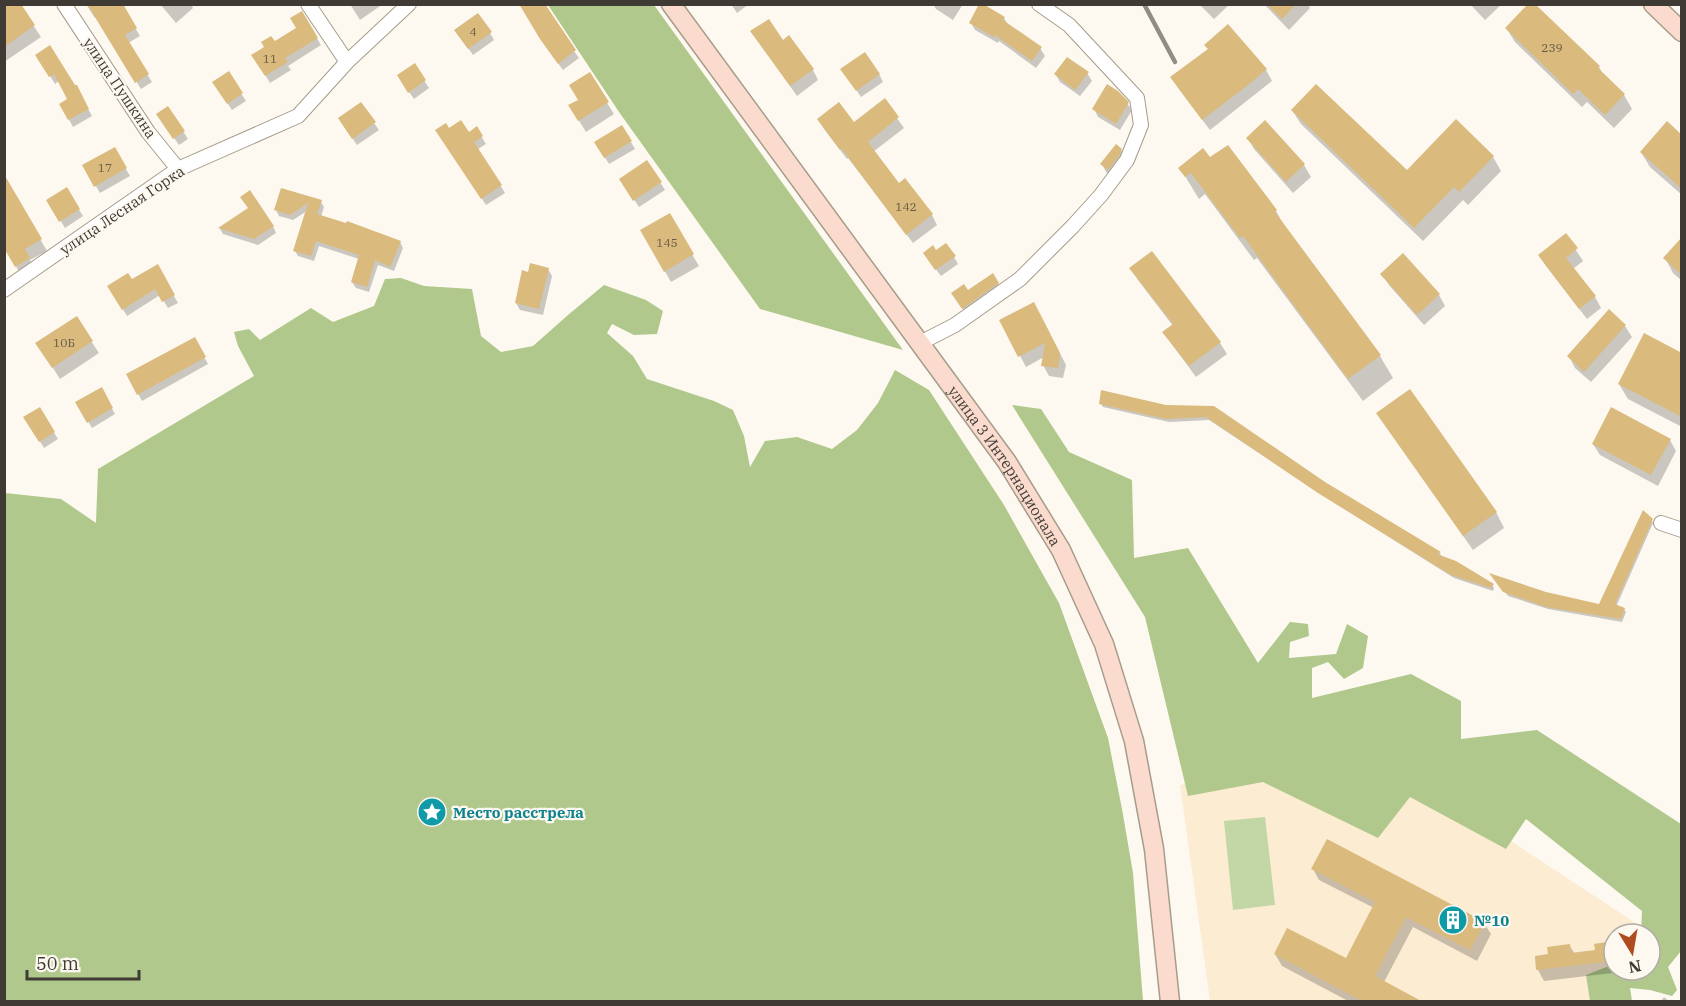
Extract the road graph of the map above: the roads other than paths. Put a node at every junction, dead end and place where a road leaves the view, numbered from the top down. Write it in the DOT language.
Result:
graph roads {
  1 [pos="64,4"];
  2 [pos="308,4"];
  3 [pos="409,4"];
  4 [pos="671,4"];
  5 [pos="1040,4"];
  6 [pos="1653,4"];
  7 [pos="1682,32"];
  8 [pos="347,62"];
  9 [pos="178,169"];
  10 [pos="4,290"];
  11 [pos="920,343"];
  12 [pos="1661,523"];
  13 [pos="1682,530"];
  14 [pos="1170,1002"];
  1 -- 9 [label="street, улица Пушкина"];
  2 -- 8 [label="street"];
  3 -- 8 [label="street, улица Лесная Горка"];
  4 -- 11 [label="main road, улица 3 Интернационала"];
  5 -- 11 [label="street"];
  6 -- 7 [label="main road"];
  8 -- 9 [label="street, улица Лесная Горка"];
  9 -- 10 [label="street, улица Лесная Горка"];
  11 -- 14 [label="main road, улица 3 Интернационала"];
  12 -- 13 [label="street"];
}
